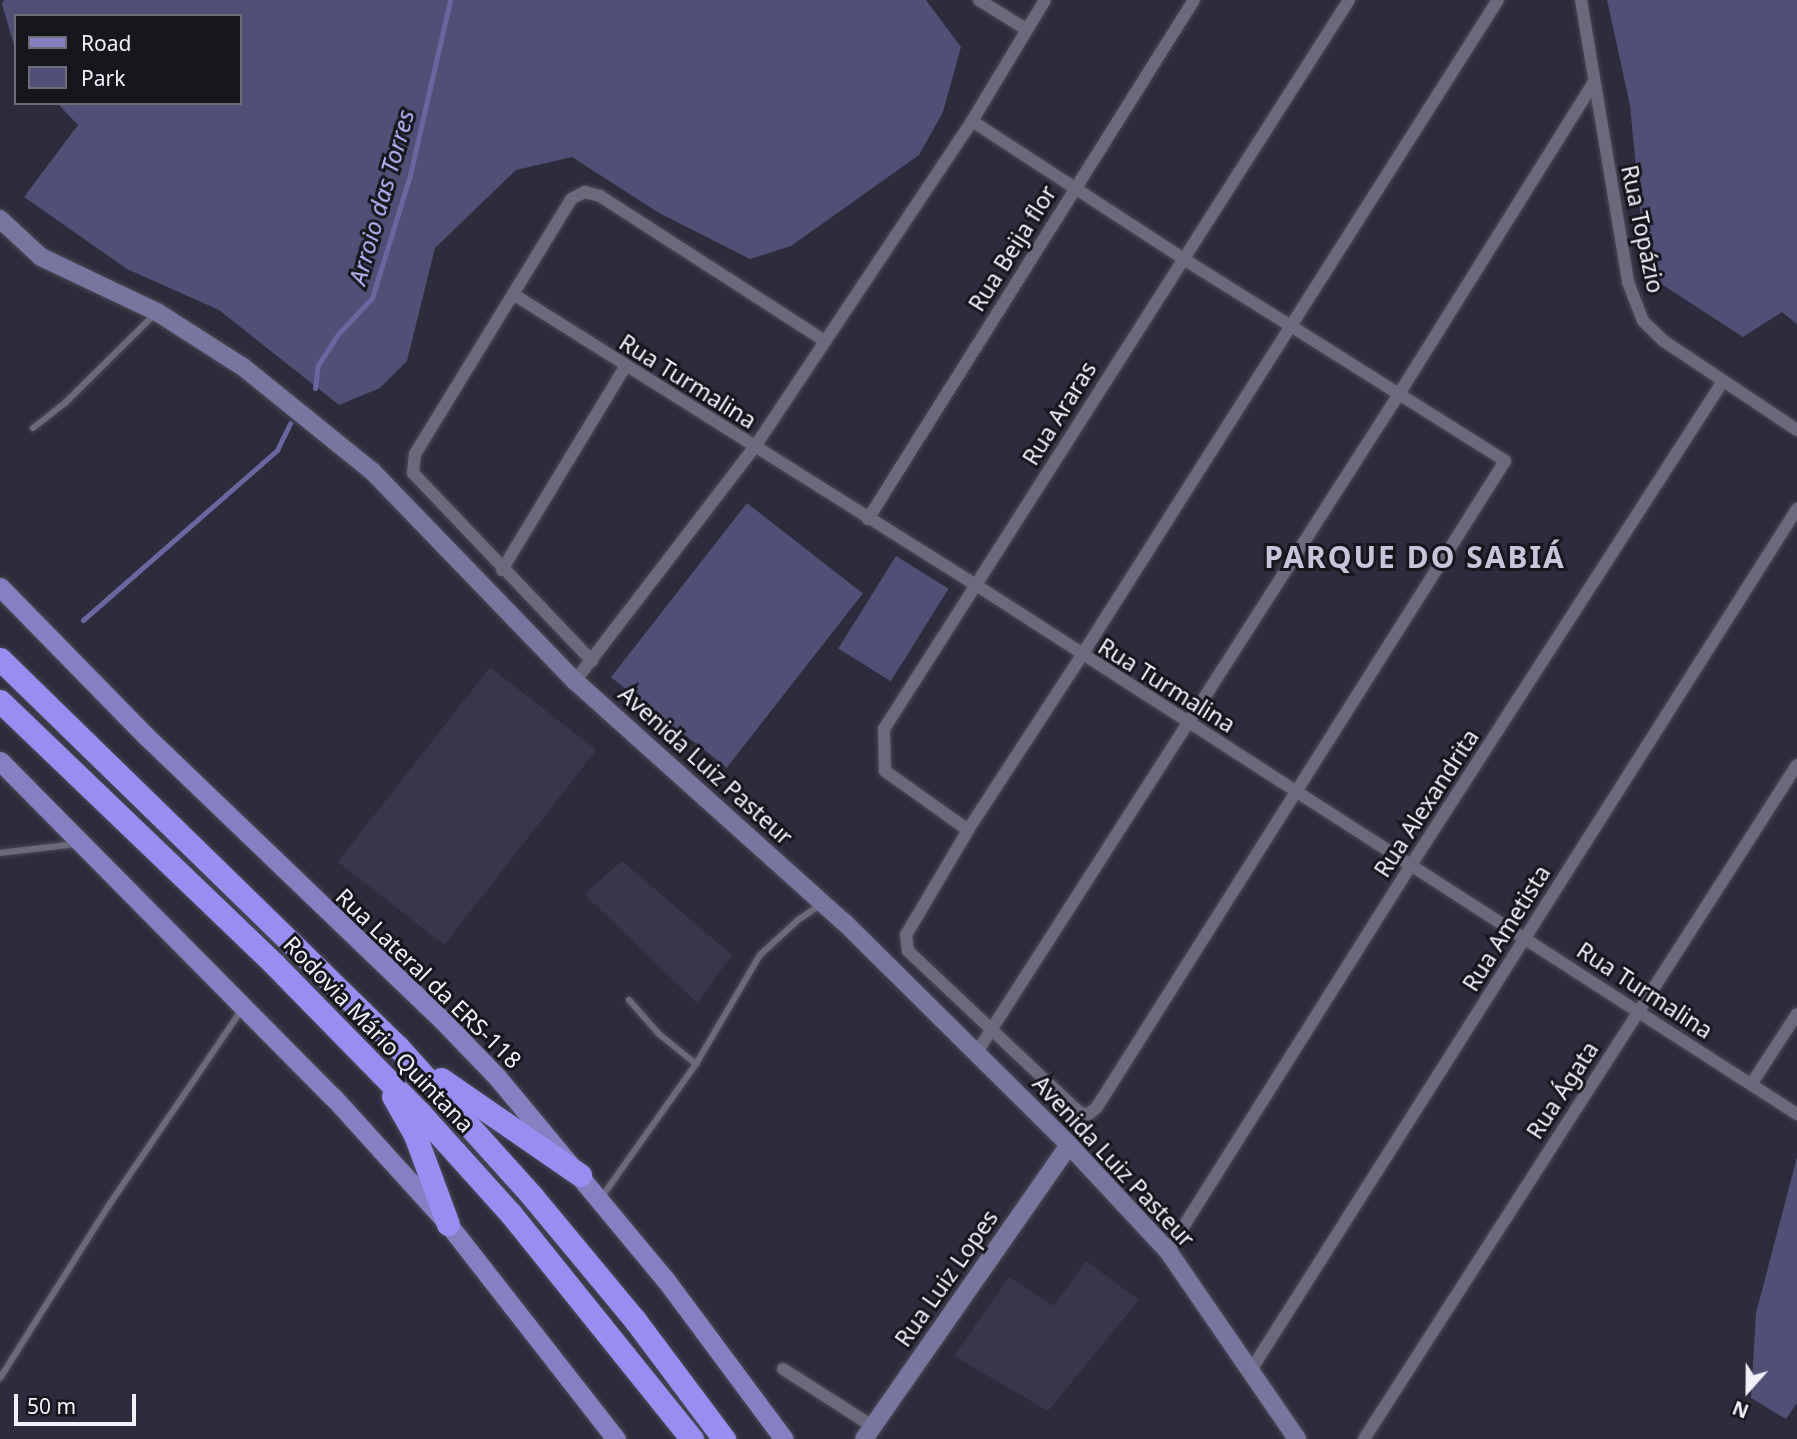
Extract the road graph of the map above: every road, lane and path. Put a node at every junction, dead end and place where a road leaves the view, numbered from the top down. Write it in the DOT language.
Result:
graph roads {
  1 [pos="979,0"];
  2 [pos="1045,0"];
  3 [pos="1194,0"];
  4 [pos="1349,0"];
  5 [pos="1498,0"];
  6 [pos="1581,0"];
  7 [pos="1026,29"];
  8 [pos="1593,84"];
  9 [pos="972,121"];
  10 [pos="1074,189"];
  11 [pos="0,219"];
  12 [pos="1182,258"];
  13 [pos="513,294"];
  14 [pos="158,312"];
  15 [pos="1291,326"];
  16 [pos="825,341"];
  17 [pos="625,367"];
  18 [pos="1723,381"];
  19 [pos="1399,394"];
  20 [pos="33,428"];
  21 [pos="1797,430"];
  22 [pos="754,448"];
  23 [pos="1797,509"];
  24 [pos="867,519"];
  25 [pos="502,570"];
  26 [pos="976,586"];
  27 [pos="0,587"];
  28 [pos="1082,655"];
  29 [pos="0,659"];
  30 [pos="593,661"];
  31 [pos="575,681"];
  32 [pos="0,701"];
  33 [pos="1189,723"];
  34 [pos="0,761"];
  35 [pos="1797,765"];
  36 [pos="1295,791"];
  37 [pos="968,830"];
  38 [pos="82,844"];
  39 [pos="0,853"];
  40 [pos="1411,865"];
  41 [pos="824,903"];
  42 [pos="1525,936"];
  43 [pos="629,1000"];
  44 [pos="244,1007"];
  45 [pos="1639,1011"];
  46 [pos="1797,1014"];
  47 [pos="992,1031"];
  48 [pos="398,1047"];
  49 [pos="977,1052"];
  50 [pos="696,1064"];
  51 [pos="378,1069"];
  52 [pos="1752,1083"];
  53 [pos="1797,1114"];
  54 [pos="1069,1145"];
  55 [pos="580,1175"];
  56 [pos="600,1200"];
  57 [pos="447,1224"];
  58 [pos="1168,1251"];
  59 [pos="783,1369"];
  60 [pos="1251,1370"];
  61 [pos="0,1378"];
  62 [pos="868,1432"];
  63 [pos="616,1439"];
  64 [pos="692,1439"];
  65 [pos="724,1439"];
  66 [pos="784,1439"];
  67 [pos="1297,1439"];
  68 [pos="1364,1439"];
  1 -- 7 [label="street"];
  2 -- 7 [label="street"];
  3 -- 10 [label="street, Rua Beija flor"];
  4 -- 12 [label="street, Rua Araras"];
  5 -- 15 [label="street"];
  6 -- 8 [label="street, Rua Topázio"];
  7 -- 9 [label="street"];
  8 -- 18 [label="street, Rua Topázio"];
  8 -- 19 [label="street"];
  9 -- 10 [label="street"];
  9 -- 16 [label="street"];
  10 -- 12 [label="street"];
  10 -- 24 [label="street, Rua Beija flor"];
  11 -- 14 [label="main road, Avenida Luiz Pasteur"];
  12 -- 15 [label="street"];
  12 -- 26 [label="street, Rua Araras"];
  13 -- 16 [label="street"];
  13 -- 17 [label="street, Rua Turmalina"];
  13 -- 25 [label="street"];
  14 -- 20 [label="lane"];
  14 -- 31 [label="main road, Avenida Luiz Pasteur"];
  15 -- 19 [label="street"];
  15 -- 28 [label="street"];
  16 -- 22 [label="street"];
  17 -- 22 [label="street, Rua Turmalina"];
  17 -- 25 [label="street"];
  18 -- 21 [label="street, Rua Topázio"];
  18 -- 40 [label="street, Rua Alexandrita"];
  19 -- 33 [label="street"];
  19 -- 36 [label="street"];
  22 -- 24 [label="street, Rua Turmalina"];
  22 -- 30 [label="street"];
  23 -- 42 [label="street, Rua Ametista"];
  24 -- 26 [label="street, Rua Turmalina"];
  25 -- 30 [label="street"];
  26 -- 28 [label="street, Rua Turmalina"];
  26 -- 37 [label="street, Rua Araras"];
  27 -- 55 [label="main road, Rua Lateral da ERS-118"];
  28 -- 33 [label="street, Rua Turmalina"];
  28 -- 37 [label="street"];
  29 -- 48 [label="highway, Rodovia Mário Quintana"];
  30 -- 31 [label="street"];
  31 -- 41 [label="main road, Avenida Luiz Pasteur"];
  32 -- 51 [label="highway, Rodovia Mário Quintana"];
  33 -- 36 [label="street, Rua Turmalina"];
  33 -- 47 [label="street"];
  34 -- 38 [label="main road"];
  35 -- 45 [label="street, Rua Ágata"];
  36 -- 40 [label="street, Rua Turmalina"];
  36 -- 47 [label="street"];
  37 -- 47 [label="street"];
  38 -- 39 [label="lane"];
  38 -- 44 [label="main road"];
  40 -- 42 [label="street, Rua Turmalina"];
  40 -- 58 [label="street, Rua Alexandrita"];
  41 -- 49 [label="main road, Avenida Luiz Pasteur"];
  41 -- 50 [label="lane"];
  42 -- 45 [label="street, Rua Turmalina"];
  42 -- 60 [label="street, Rua Ametista"];
  43 -- 50 [label="lane"];
  44 -- 57 [label="main road"];
  44 -- 61 [label="lane"];
  45 -- 52 [label="street, Rua Turmalina"];
  45 -- 68 [label="street, Rua Ágata"];
  46 -- 52 [label="street"];
  47 -- 49 [label="street"];
  48 -- 55 [label="highway"];
  48 -- 65 [label="highway, Rodovia Mário Quintana"];
  49 -- 54 [label="main road, Avenida Luiz Pasteur"];
  50 -- 56 [label="lane"];
  51 -- 57 [label="highway"];
  51 -- 64 [label="highway, Rodovia Mário Quintana"];
  52 -- 53 [label="street, Rua Turmalina"];
  54 -- 58 [label="main road, Avenida Luiz Pasteur"];
  54 -- 62 [label="main road, Rua Luiz Lopes"];
  55 -- 56 [label="main road, Rua Lateral da ERS-118"];
  56 -- 66 [label="main road, Rua Lateral da ERS-118"];
  57 -- 63 [label="main road"];
  58 -- 60 [label="main road, Avenida Luiz Pasteur"];
  59 -- 62 [label="street"];
  60 -- 67 [label="main road, Avenida Luiz Pasteur"];
}
